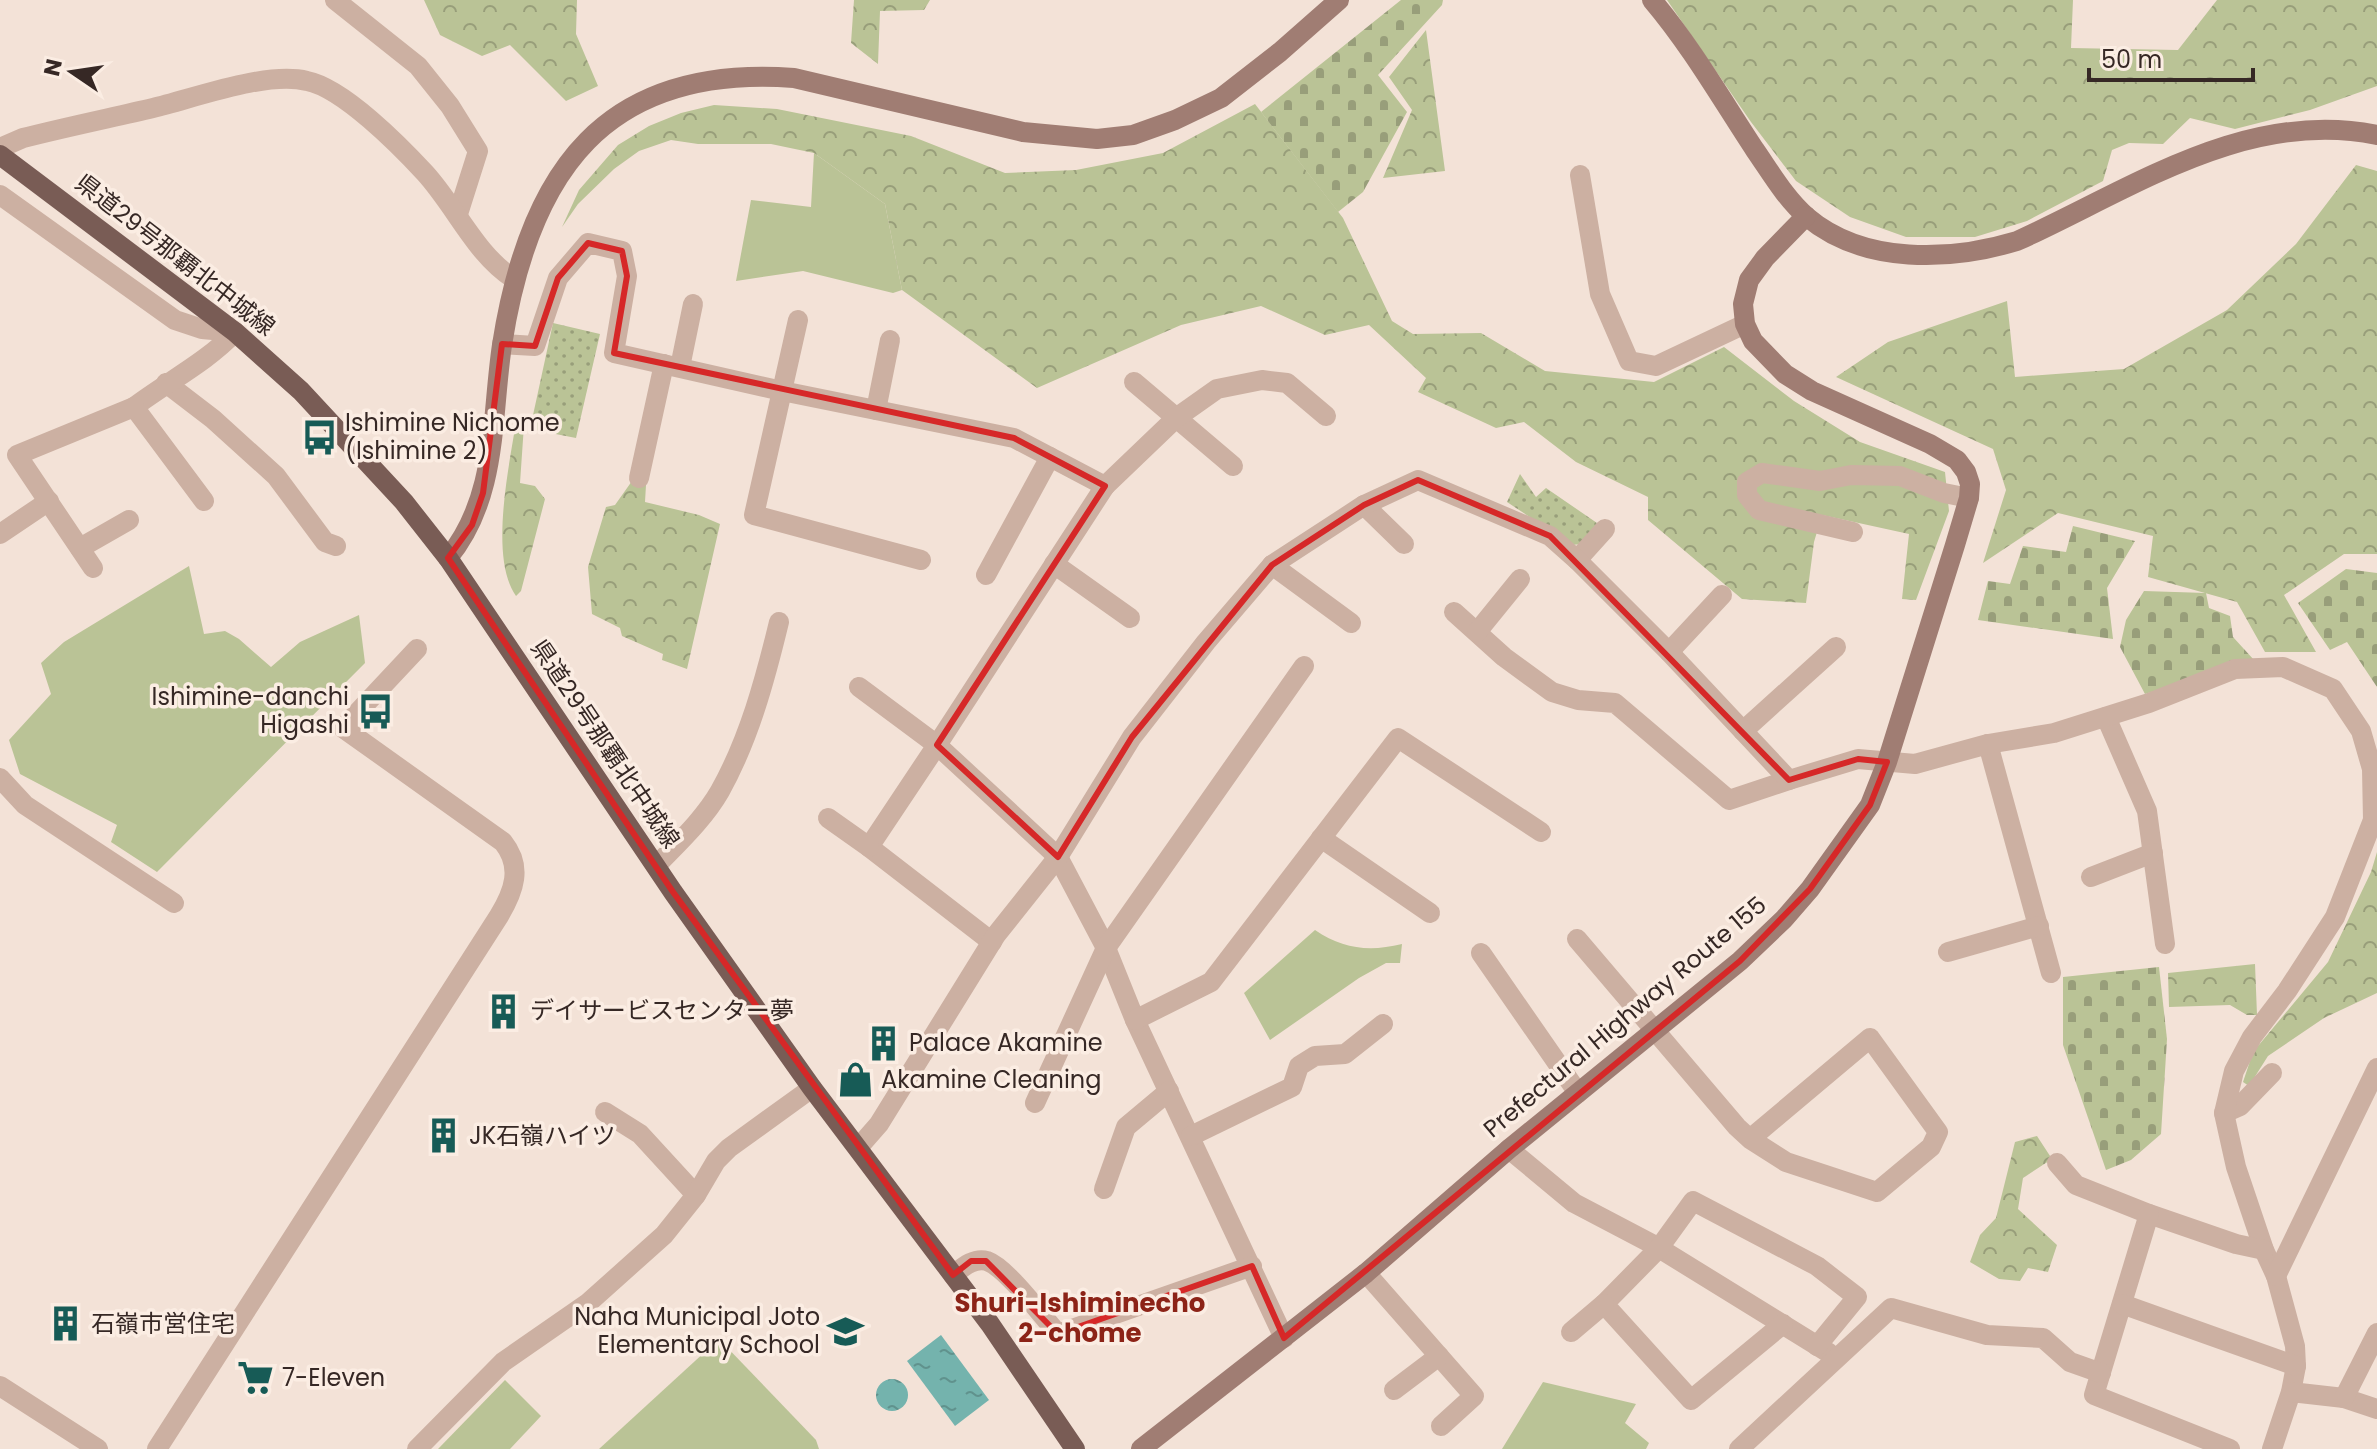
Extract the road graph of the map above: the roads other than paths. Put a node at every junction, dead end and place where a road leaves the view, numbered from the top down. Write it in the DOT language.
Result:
graph roads {
  1 [pos="335,0"];
  2 [pos="1339,0"];
  3 [pos="1652,0"];
  4 [pos="2377,135"];
  5 [pos="0,148"];
  6 [pos="0,155"];
  7 [pos="1580,175"];
  8 [pos="0,195"];
  9 [pos="458,214"];
  10 [pos="1806,216"];
  11 [pos="514,279"];
  12 [pos="693,304"];
  13 [pos="798,320"];
  14 [pos="1745,324"];
  15 [pos="235,332"];
  16 [pos="890,340"];
  17 [pos="502,344"];
  18 [pos="672,366"];
  19 [pos="1134,382"];
  20 [pos="166,383"];
  21 [pos="782,391"];
  22 [pos="134,407"];
  23 [pos="876,410"];
  24 [pos="1326,416"];
  25 [pos="1176,418"];
  26 [pos="9,456"];
  27 [pos="1050,457"];
  28 [pos="1233,466"];
  29 [pos="639,478"];
  30 [pos="1105,486"];
  31 [pos="1969,498"];
  32 [pos="49,501"];
  33 [pos="204,501"];
  34 [pos="1364,505"];
  35 [pos="129,520"];
  36 [pos="1605,529"];
  37 [pos="1853,532"];
  38 [pos="0,534"];
  39 [pos="1404,544"];
  40 [pos="336,546"];
  41 [pos="80,548"];
  42 [pos="448,558"];
  43 [pos="921,560"];
  44 [pos="1577,560"];
  45 [pos="1054,564"];
  46 [pos="1272,565"];
  47 [pos="93,568"];
  48 [pos="986,575"];
  49 [pos="1520,579"];
  50 [pos="1722,595"];
  51 [pos="1454,612"];
  52 [pos="1130,618"];
  53 [pos="779,622"];
  54 [pos="1351,623"];
  55 [pos="1477,632"];
  56 [pos="1836,647"];
  57 [pos="417,649"];
  58 [pos="1669,652"];
  59 [pos="1304,666"];
  60 [pos="859,687"];
  61 [pos="2106,717"];
  62 [pos="1743,731"];
  63 [pos="1988,744"];
  64 [pos="937,745"];
  65 [pos="1887,762"];
  66 [pos="0,778"];
  67 [pos="1789,780"];
  68 [pos="2375,790"];
  69 [pos="828,818"];
  70 [pos="1541,832"];
  71 [pos="1321,838"];
  72 [pos="869,847"];
  73 [pos="2153,853"];
  74 [pos="1058,857"];
  75 [pos="656,866"];
  76 [pos="2091,877"];
  77 [pos="174,903"];
  78 [pos="1430,913"];
  79 [pos="2039,926"];
  80 [pos="1577,939"];
  81 [pos="992,942"];
  82 [pos="2165,944"];
  83 [pos="1106,948"];
  84 [pos="1948,952"];
  85 [pos="1481,953"];
  86 [pos="2051,973"];
  87 [pos="1135,1020"];
  88 [pos="1383,1024"];
  89 [pos="1654,1031"];
  90 [pos="2377,1068"];
  91 [pos="2272,1073"];
  92 [pos="812,1088"];
  93 [pos="1169,1091"];
  94 [pos="1578,1093"];
  95 [pos="1035,1103"];
  96 [pos="605,1112"];
  97 [pos="2224,1113"];
  98 [pos="1191,1136"];
  99 [pos="1750,1139"];
  100 [pos="858,1148"];
  101 [pos="1509,1149"];
  102 [pos="2057,1163"];
  103 [pos="1104,1189"];
  104 [pos="696,1195"];
  105 [pos="2149,1214"];
  106 [pos="1659,1248"];
  107 [pos="2264,1250"];
  108 [pos="1252,1266"];
  109 [pos="1366,1273"];
  110 [pos="953,1275"];
  111 [pos="2276,1276"];
  112 [pos="1604,1304"];
  113 [pos="2122,1304"];
  114 [pos="1783,1324"];
  115 [pos="1571,1332"];
  116 [pos="2377,1333"];
  117 [pos="1284,1338"];
  118 [pos="1817,1346"];
  119 [pos="1439,1356"];
  120 [pos="1836,1358"];
  121 [pos="2296,1366"];
  122 [pos="2101,1373"];
  123 [pos="0,1386"];
  124 [pos="1394,1390"];
  125 [pos="2291,1392"];
  126 [pos="2344,1398"];
  127 [pos="2377,1409"];
  128 [pos="1441,1426"];
  129 [pos="98,1449"];
  130 [pos="157,1449"];
  131 [pos="417,1449"];
  132 [pos="1075,1449"];
  133 [pos="1141,1449"];
  134 [pos="1739,1449"];
  135 [pos="2230,1449"];
  136 [pos="2272,1449"];
  1 -- 9 [label="street"];
  2 -- 11 [label="main road"];
  3 -- 10 [label="main road"];
  4 -- 10 [label="main road"];
  5 -- 9 [label="street"];
  6 -- 15 [label="main road, 県道29号那覇北中城線"];
  7 -- 14 [label="street"];
  8 -- 15 [label="street"];
  9 -- 11 [label="street"];
  10 -- 14 [label="main road"];
  11 -- 17 [label="main road"];
  12 -- 18 [label="street"];
  13 -- 21 [label="street"];
  14 -- 31 [label="main road"];
  15 -- 20 [label="street"];
  15 -- 42 [label="main road, 県道29号那覇北中城線"];
  16 -- 23 [label="street"];
  17 -- 18 [label="street"];
  17 -- 42 [label="main road"];
  18 -- 21 [label="street"];
  18 -- 29 [label="street"];
  19 -- 25 [label="street"];
  20 -- 22 [label="street"];
  20 -- 40 [label="street"];
  21 -- 23 [label="street"];
  21 -- 43 [label="street"];
  22 -- 26 [label="street"];
  22 -- 33 [label="street"];
  23 -- 27 [label="street"];
  24 -- 25 [label="street"];
  25 -- 28 [label="street"];
  25 -- 30 [label="street"];
  26 -- 32 [label="street"];
  27 -- 30 [label="street"];
  27 -- 48 [label="street"];
  30 -- 45 [label="street"];
  31 -- 37 [label="street"];
  31 -- 65 [label="main road, Prefectural Highway Route 155"];
  32 -- 38 [label="street"];
  32 -- 41 [label="street"];
  34 -- 39 [label="street"];
  34 -- 44 [label="street"];
  34 -- 46 [label="street"];
  35 -- 41 [label="street"];
  36 -- 44 [label="street"];
  41 -- 47 [label="street"];
  42 -- 75 [label="main road, 県道29号那覇北中城線"];
  44 -- 58 [label="street"];
  45 -- 52 [label="street"];
  45 -- 64 [label="street"];
  46 -- 54 [label="street"];
  46 -- 74 [label="street"];
  49 -- 55 [label="street"];
  50 -- 58 [label="street"];
  51 -- 55 [label="street"];
  53 -- 75 [label="street"];
  55 -- 67 [label="street"];
  56 -- 62 [label="street"];
  57 -- 130 [label="street"];
  58 -- 62 [label="street"];
  59 -- 83 [label="street"];
  60 -- 64 [label="street"];
  61 -- 63 [label="street"];
  61 -- 68 [label="street"];
  61 -- 73 [label="street"];
  62 -- 67 [label="street"];
  63 -- 65 [label="street"];
  63 -- 79 [label="street"];
  64 -- 72 [label="street"];
  64 -- 74 [label="street"];
  65 -- 67 [label="street"];
  65 -- 89 [label="main road, Prefectural Highway Route 155"];
  66 -- 77 [label="street"];
  68 -- 97 [label="street"];
  69 -- 72 [label="street"];
  70 -- 71 [label="street"];
  71 -- 78 [label="street"];
  71 -- 87 [label="street"];
  72 -- 81 [label="street"];
  73 -- 76 [label="street"];
  73 -- 82 [label="street"];
  74 -- 81 [label="street"];
  74 -- 83 [label="street"];
  75 -- 92 [label="main road, 県道29号那覇北中城線"];
  79 -- 84 [label="street"];
  79 -- 86 [label="street"];
  80 -- 89 [label="street"];
  81 -- 100 [label="street"];
  83 -- 87 [label="street"];
  83 -- 95 [label="street"];
  85 -- 94 [label="street"];
  87 -- 93 [label="street"];
  88 -- 98 [label="street"];
  89 -- 94 [label="main road, Prefectural Highway Route 155"];
  89 -- 99 [label="street"];
  90 -- 111 [label="street"];
  91 -- 97 [label="street"];
  92 -- 100 [label="main road, 県道29号那覇北中城線"];
  92 -- 104 [label="street"];
  93 -- 98 [label="street"];
  93 -- 103 [label="street"];
  94 -- 101 [label="main road, Prefectural Highway Route 155"];
  96 -- 104 [label="street"];
  97 -- 107 [label="street"];
  98 -- 108 [label="street"];
  99 -- 99 [label="street"];
  100 -- 110 [label="main road, 県道29号那覇北中城線"];
  101 -- 106 [label="street"];
  101 -- 109 [label="main road, Prefectural Highway Route 155"];
  102 -- 105 [label="street"];
  104 -- 131 [label="street"];
  105 -- 107 [label="street"];
  105 -- 113 [label="street"];
  106 -- 112 [label="street"];
  106 -- 114 [label="street"];
  106 -- 118 [label="street"];
  107 -- 111 [label="street"];
  108 -- 110 [label="street"];
  108 -- 117 [label="street"];
  109 -- 117 [label="main road, Prefectural Highway Route 155"];
  109 -- 119 [label="street"];
  110 -- 132 [label="main road, 県道29号那覇北中城線"];
  111 -- 121 [label="street"];
  112 -- 114 [label="street"];
  112 -- 115 [label="street"];
  113 -- 121 [label="street"];
  113 -- 122 [label="street"];
  114 -- 118 [label="street"];
  116 -- 126 [label="street"];
  117 -- 133 [label="main road, Prefectural Highway Route 155"];
  118 -- 120 [label="street"];
  119 -- 124 [label="street"];
  119 -- 128 [label="street"];
  120 -- 122 [label="street"];
  120 -- 134 [label="street"];
  121 -- 125 [label="street"];
  122 -- 135 [label="street"];
  123 -- 129 [label="street"];
  125 -- 126 [label="street"];
  125 -- 136 [label="street"];
  126 -- 127 [label="street"];
}
